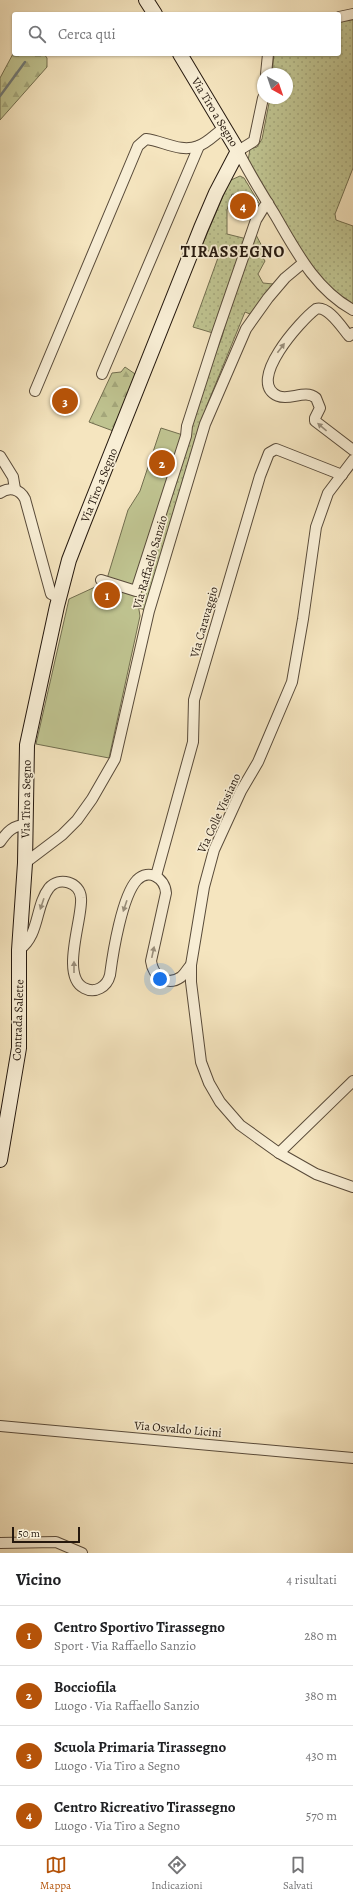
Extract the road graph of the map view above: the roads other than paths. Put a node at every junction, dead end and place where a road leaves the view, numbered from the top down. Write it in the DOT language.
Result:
graph roads {
  1 [pos="146,0"];
  2 [pos="154,12"];
  3 [pos="353,14"];
  4 [pos="341,17"];
  5 [pos="181,56"];
  6 [pos="268,56"];
  7 [pos="267,68"];
  8 [pos="262,104"];
  9 [pos="224,128"];
  10 [pos="199,146"];
  11 [pos="238,151"];
  12 [pos="268,203"];
  13 [pos="303,263"];
  14 [pos="353,310"];
  15 [pos="352,337"];
  16 [pos="102,374"];
  17 [pos="35,391"];
  18 [pos="353,450"];
  19 [pos="0,456"];
  20 [pos="353,460"];
  21 [pos="342,475"];
  22 [pos="15,489"];
  23 [pos="0,493"];
  24 [pos="100,580"];
  25 [pos="59,598"];
  26 [pos="26,825"];
  27 [pos="0,842"];
  28 [pos="25,863"];
  29 [pos="156,876"];
  30 [pos="20,950"];
  31 [pos="191,965"];
  32 [pos="353,1081"];
  33 [pos="279,1153"];
  34 [pos="0,1160"];
  35 [pos="353,1187"];
  36 [pos="0,1426"];
  37 [pos="353,1458"];
  38 [pos="0,1543"];
  39 [pos="82,1553"];
  1 -- 2 [label="main road"];
  3 -- 4 [label="street"];
  5 -- 9 [label="main road, Via Tiro a Segno"];
  6 -- 7 [label="street"];
  8 -- 11 [label="street"];
  9 -- 10 [label="street"];
  9 -- 11 [label="main road, Via Tiro a Segno"];
  10 -- 16 [label="street"];
  10 -- 17 [label="street"];
  11 -- 12 [label="street"];
  11 -- 25 [label="main road, Via Tiro a Segno"];
  12 -- 13 [label="street"];
  12 -- 24 [label="street"];
  13 -- 14 [label="street"];
  13 -- 28 [label="street, Via Raffaello Sanzio"];
  18 -- 15 [label="street, one-way"];
  19 -- 22 [label="street"];
  20 -- 21 [label="street, Via Colle Vissiano"];
  21 -- 29 [label="street, Via Caravaggio"];
  21 -- 31 [label="street, Via Colle Vissiano"];
  22 -- 23 [label="street"];
  22 -- 25 [label="street"];
  25 -- 26 [label="main road, Via Tiro a Segno"];
  26 -- 27 [label="street"];
  26 -- 28 [label="main road, Via Tiro a Segno"];
  28 -- 30 [label="main road, Via Tiro a Segno"];
  29 -- 30 [label="street, one-way"];
  31 -- 29 [label="street, one-way"];
  30 -- 34 [label="main road, Contrada Salette"];
  31 -- 33 [label="street, Via Colle Vissiano"];
  32 -- 33 [label="street"];
  33 -- 35 [label="street, Via Colle Vissiano"];
  36 -- 37 [label="street, Via Osvaldo Licini"];
  38 -- 39 [label="street"];
}
